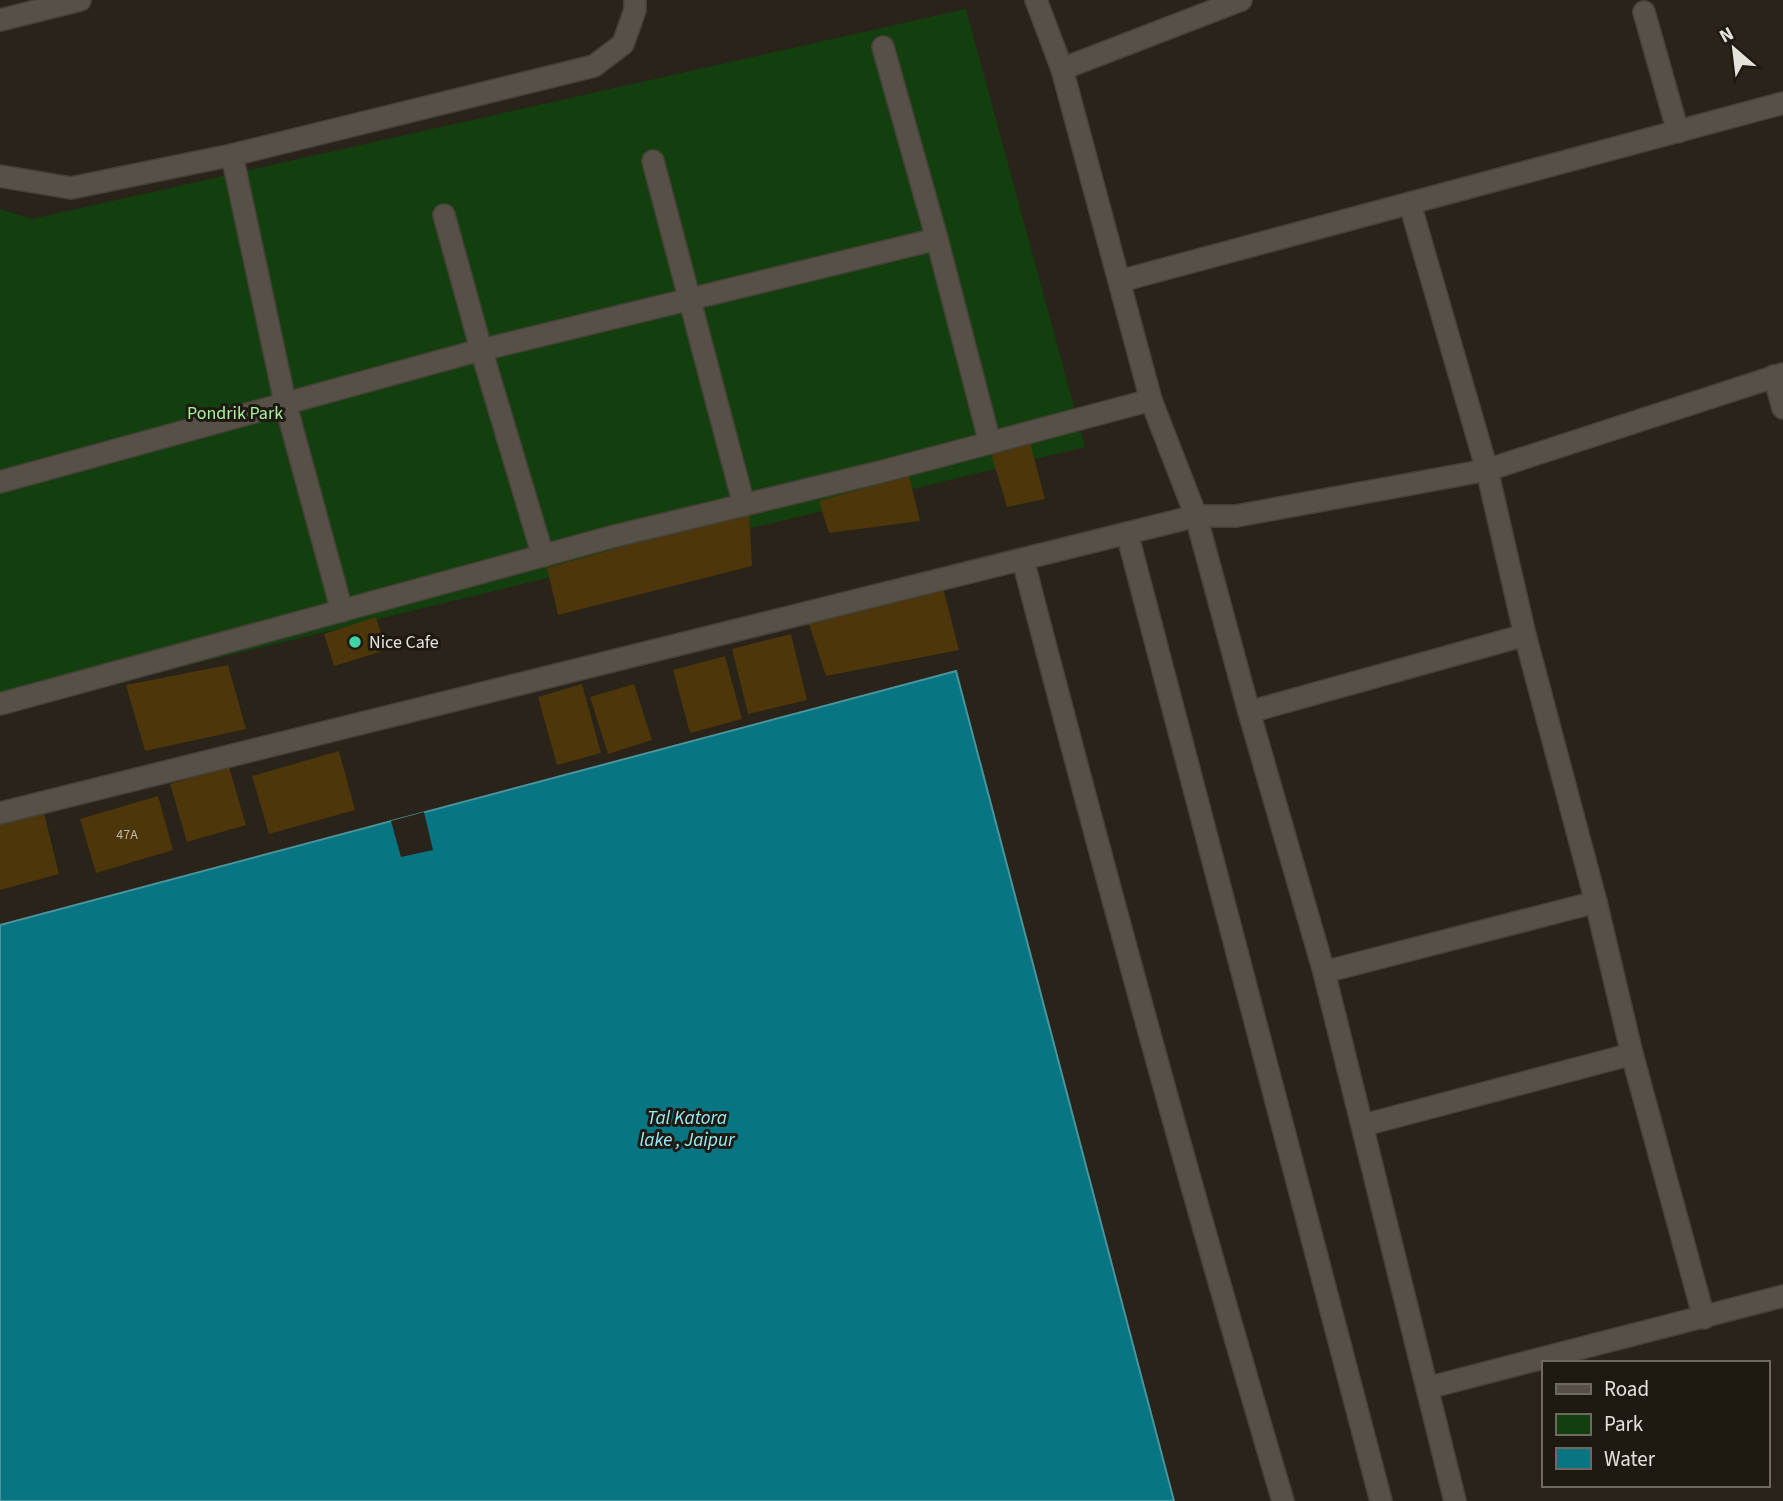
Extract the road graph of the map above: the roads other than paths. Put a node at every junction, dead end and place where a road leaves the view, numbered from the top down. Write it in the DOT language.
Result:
graph roads {
  1 [pos="80,0"];
  2 [pos="635,0"];
  3 [pos="1035,0"];
  4 [pos="1241,0"];
  5 [pos="1644,12"];
  6 [pos="0,20"];
  7 [pos="883,47"];
  8 [pos="1062,69"];
  9 [pos="1783,103"];
  10 [pos="1678,132"];
  11 [pos="232,155"];
  12 [pos="653,161"];
  13 [pos="0,176"];
  14 [pos="1410,204"];
  15 [pos="444,215"];
  16 [pos="937,239"];
  17 [pos="1120,281"];
  18 [pos="690,299"];
  19 [pos="481,349"];
  20 [pos="1779,375"];
  21 [pos="1152,400"];
  22 [pos="285,402"];
  23 [pos="1783,408"];
  24 [pos="990,443"];
  25 [pos="1487,470"];
  26 [pos="0,482"];
  27 [pos="744,505"];
  28 [pos="1196,516"];
  29 [pos="1127,533"];
  30 [pos="543,556"];
  31 [pos="1023,560"];
  32 [pos="342,611"];
  33 [pos="1525,635"];
  34 [pos="0,704"];
  35 [pos="1249,712"];
  36 [pos="0,813"];
  37 [pos="1597,902"];
  38 [pos="1324,972"];
  39 [pos="1632,1054"];
  40 [pos="1364,1125"];
  41 [pos="1783,1296"];
  42 [pos="1704,1318"];
  43 [pos="1427,1388"];
  44 [pos="1283,1501"];
  45 [pos="1381,1501"];
  46 [pos="1455,1501"];
  1 -- 6 [label="street"];
  2 -- 11 [label="street"];
  3 -- 8 [label="street"];
  4 -- 8 [label="street"];
  5 -- 10 [label="street"];
  7 -- 16 [label="street"];
  8 -- 17 [label="street"];
  9 -- 10 [label="street"];
  10 -- 14 [label="street"];
  11 -- 13 [label="street"];
  11 -- 22 [label="street"];
  12 -- 18 [label="street"];
  14 -- 17 [label="street"];
  14 -- 25 [label="street"];
  15 -- 19 [label="street"];
  16 -- 18 [label="street"];
  16 -- 24 [label="street"];
  17 -- 21 [label="street"];
  18 -- 19 [label="street"];
  18 -- 27 [label="street"];
  19 -- 22 [label="street"];
  19 -- 30 [label="street"];
  20 -- 23 [label="street"];
  20 -- 25 [label="street"];
  21 -- 24 [label="street"];
  21 -- 28 [label="street"];
  22 -- 26 [label="street"];
  22 -- 32 [label="street"];
  24 -- 27 [label="street"];
  25 -- 28 [label="street"];
  25 -- 33 [label="street"];
  27 -- 30 [label="street"];
  28 -- 29 [label="street"];
  28 -- 35 [label="street"];
  29 -- 31 [label="street"];
  29 -- 45 [label="street"];
  30 -- 32 [label="street"];
  31 -- 36 [label="street"];
  31 -- 44 [label="street"];
  32 -- 34 [label="street"];
  33 -- 35 [label="street"];
  33 -- 37 [label="street"];
  35 -- 38 [label="street"];
  37 -- 38 [label="street"];
  37 -- 39 [label="street"];
  38 -- 40 [label="street"];
  39 -- 40 [label="street"];
  39 -- 42 [label="street"];
  40 -- 43 [label="street"];
  41 -- 42 [label="street"];
  42 -- 43 [label="street"];
  43 -- 46 [label="street"];
}
